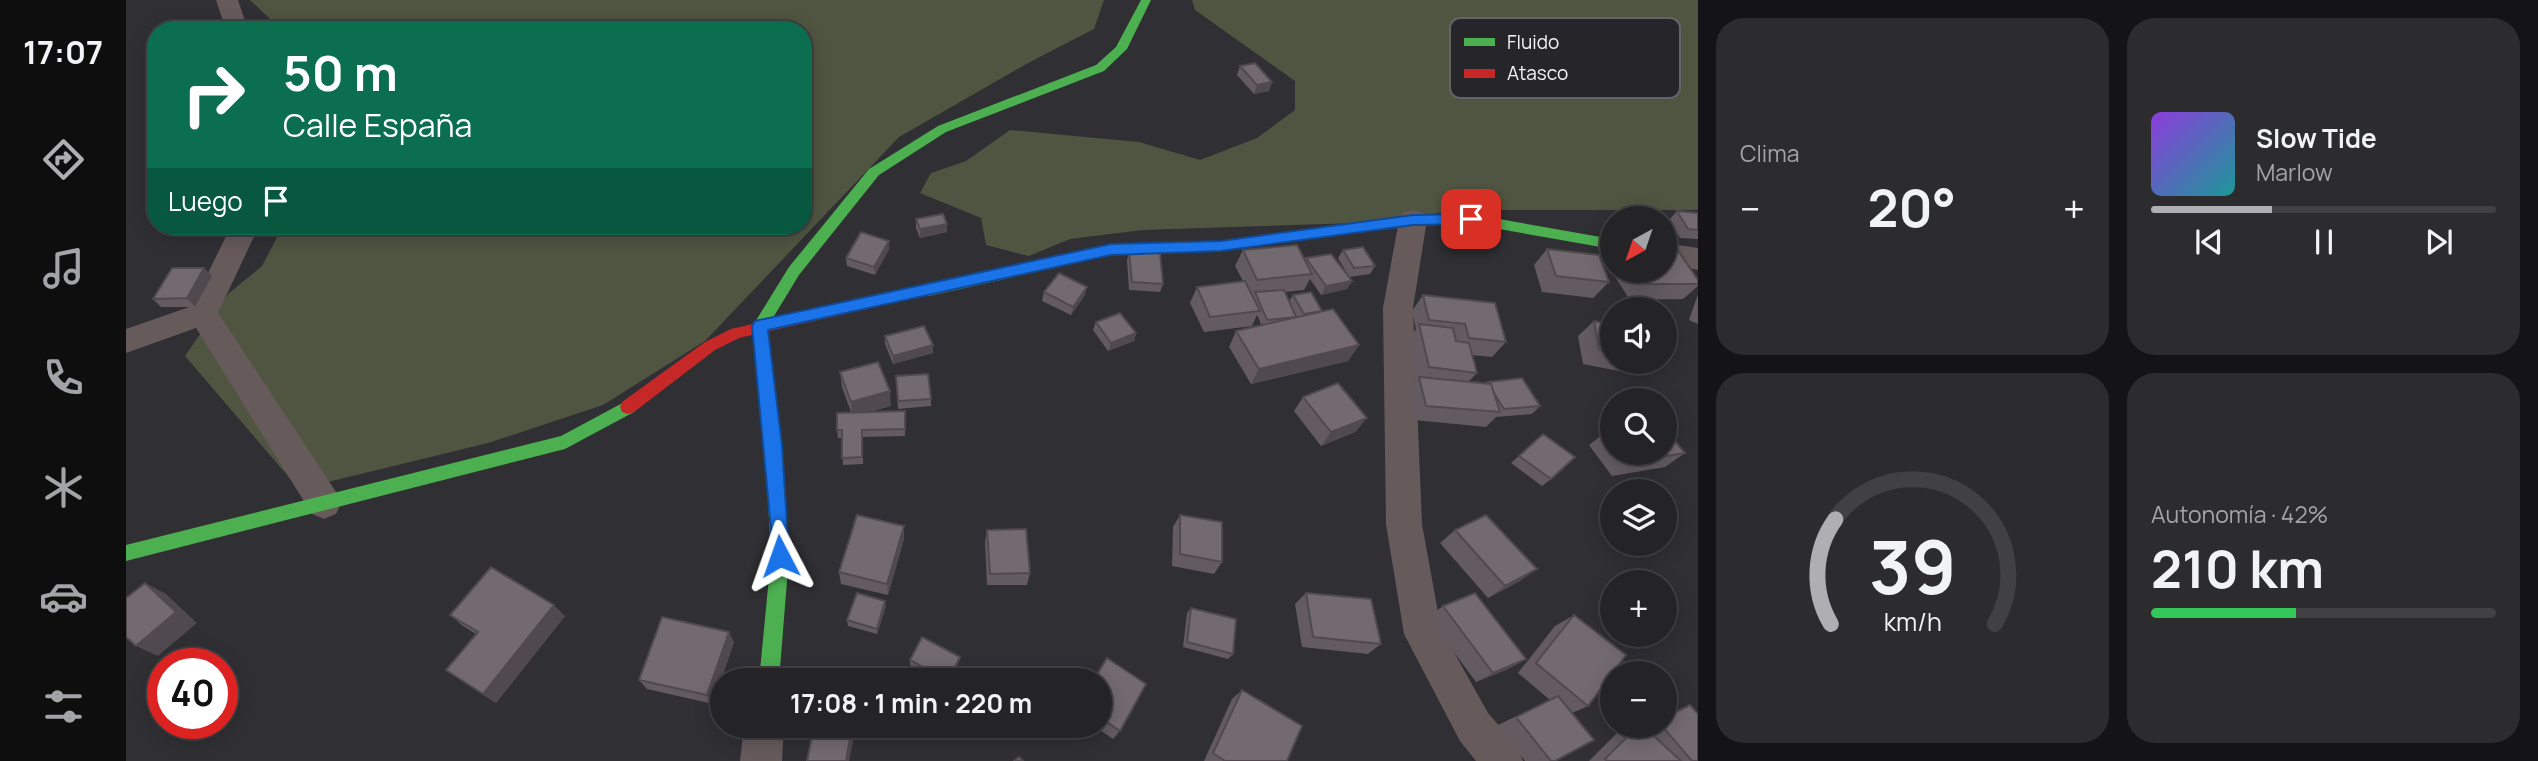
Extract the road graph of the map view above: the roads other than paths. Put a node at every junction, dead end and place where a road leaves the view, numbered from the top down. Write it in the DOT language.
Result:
graph roads {
  1 [pos="227,0"];
  2 [pos="1146,0"];
  3 [pos="234,21"];
  4 [pos="1413,220"];
  5 [pos="241,235"];
  6 [pos="1600,242"];
  7 [pos="1677,255"];
  8 [pos="1698,259"];
  9 [pos="203,314"];
  10 [pos="760,326"];
  11 [pos="126,341"];
  12 [pos="324,503"];
  13 [pos="126,553"];
  14 [pos="770,668"];
  15 [pos="763,738"];
  16 [pos="761,761"];
  17 [pos="1502,761"];
  1 -- 3 [label="street"];
  2 -- 10 [label="street"];
  4 -- 6 [label="street"];
  4 -- 10 [label="street"];
  4 -- 17 [label="street"];
  5 -- 9 [label="street"];
  7 -- 8 [label="street"];
  9 -- 11 [label="street"];
  9 -- 12 [label="street"];
  10 -- 12 [label="street"];
  10 -- 14 [label="street"];
  12 -- 13 [label="street"];
  15 -- 16 [label="street"];
}
